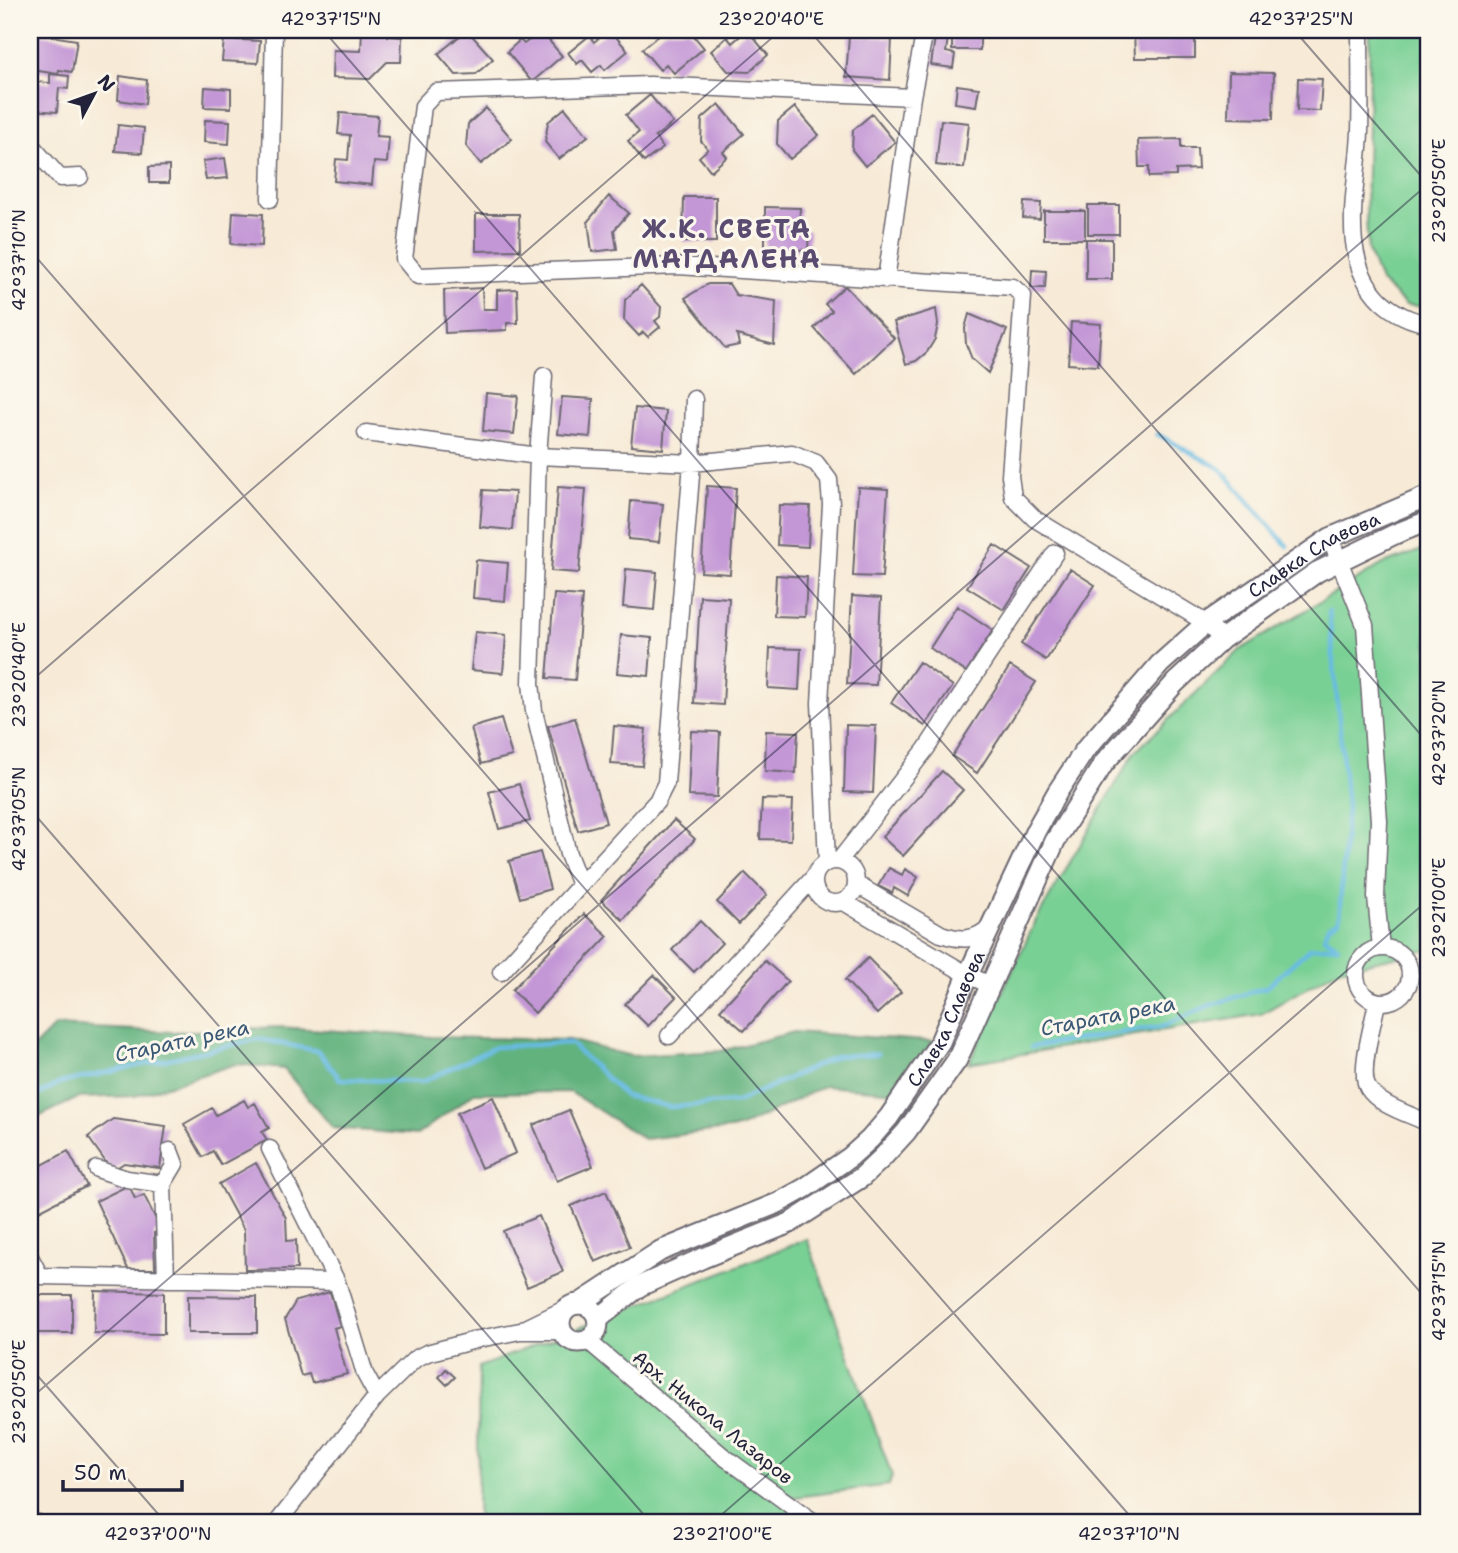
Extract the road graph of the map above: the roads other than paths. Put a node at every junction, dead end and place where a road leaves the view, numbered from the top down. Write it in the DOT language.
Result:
graph roads {
  1 [pos="274,30"];
  2 [pos="925,30"];
  3 [pos="1360,30"];
  4 [pos="912,97"];
  5 [pos="30,144"];
  6 [pos="80,177"];
  7 [pos="270,199"];
  8 [pos="886,280"];
  9 [pos="1428,323"];
  10 [pos="544,376"];
  11 [pos="694,399"];
  12 [pos="366,433"];
  13 [pos="538,456"];
  14 [pos="692,463"];
  15 [pos="1428,496"];
  16 [pos="1428,521"];
  17 [pos="1330,538"];
  18 [pos="1055,553"];
  19 [pos="1339,561"];
  20 [pos="1206,623"];
  21 [pos="1222,639"];
  22 [pos="833,862"];
  23 [pos="814,877"];
  24 [pos="856,884"];
  25 [pos="580,885"];
  26 [pos="820,898"];
  27 [pos="844,902"];
  28 [pos="781,912"];
  29 [pos="991,926"];
  30 [pos="1381,948"];
  31 [pos="501,972"];
  32 [pos="1428,972"];
  33 [pos="1411,973"];
  34 [pos="968,975"];
  35 [pos="990,985"];
  36 [pos="1377,1002"];
  37 [pos="669,1035"];
  38 [pos="1428,1123"];
  39 [pos="270,1149"];
  40 [pos="170,1150"];
  41 [pos="97,1169"];
  42 [pos="163,1184"];
  43 [pos="30,1257"];
  44 [pos="166,1279"];
  45 [pos="337,1282"];
  46 [pos="573,1306"];
  47 [pos="598,1319"];
  48 [pos="520,1331"];
  49 [pos="562,1331"];
  50 [pos="587,1340"];
  51 [pos="377,1396"];
  52 [pos="30,1521"];
  53 [pos="38,1523"];
  54 [pos="277,1523"];
  55 [pos="816,1523"];
  1 -- 7 [label="street"];
  2 -- 4 [label="street"];
  3 -- 9 [label="street"];
  4 -- 8 [label="street"];
  4 -- 8 [label="street"];
  5 -- 6 [label="street"];
  8 -- 20 [label="street"];
  10 -- 13 [label="street"];
  11 -- 14 [label="street"];
  12 -- 13 [label="street"];
  13 -- 14 [label="street"];
  13 -- 25 [label="street"];
  14 -- 22 [label="street"];
  14 -- 25 [label="street"];
  15 -- 17 [label="street, Славка Славова"];
  16 -- 19 [label="street, Славка Славова"];
  17 -- 19 [label="street"];
  17 -- 20 [label="street, Славка Славова"];
  18 -- 22 [label="street"];
  19 -- 21 [label="street, Славка Славова"];
  19 -- 30 [label="street"];
  20 -- 21 [label="street"];
  20 -- 29 [label="street, Славка Славова"];
  21 -- 35 [label="street, Славка Славова"];
  22 -- 23 [label="street"];
  22 -- 24 [label="street"];
  23 -- 26 [label="street"];
  23 -- 28 [label="street"];
  24 -- 27 [label="street"];
  24 -- 29 [label="street"];
  25 -- 31 [label="street"];
  26 -- 27 [label="street"];
  26 -- 28 [label="street"];
  27 -- 34 [label="street"];
  28 -- 37 [label="street"];
  29 -- 34 [label="street, Славка Славова"];
  30 -- 33 [label="street"];
  30 -- 36 [label="street"];
  32 -- 33 [label="street"];
  33 -- 36 [label="street"];
  34 -- 35 [label="street"];
  34 -- 46 [label="street, Славка Славова"];
  35 -- 47 [label="street, Славка Славова"];
  36 -- 38 [label="street"];
  39 -- 45 [label="street"];
  40 -- 42 [label="street"];
  41 -- 42 [label="street"];
  42 -- 44 [label="street"];
  43 -- 44 [label="street"];
  44 -- 45 [label="street"];
  45 -- 51 [label="street"];
  46 -- 47 [label="street"];
  46 -- 48 [label="street"];
  46 -- 49 [label="street"];
  47 -- 50 [label="street"];
  48 -- 49 [label="street"];
  48 -- 51 [label="street"];
  49 -- 50 [label="street"];
  50 -- 55 [label="street, Арх. Никола Лазаров"];
  51 -- 54 [label="street"];
  52 -- 53 [label="street"];
}
